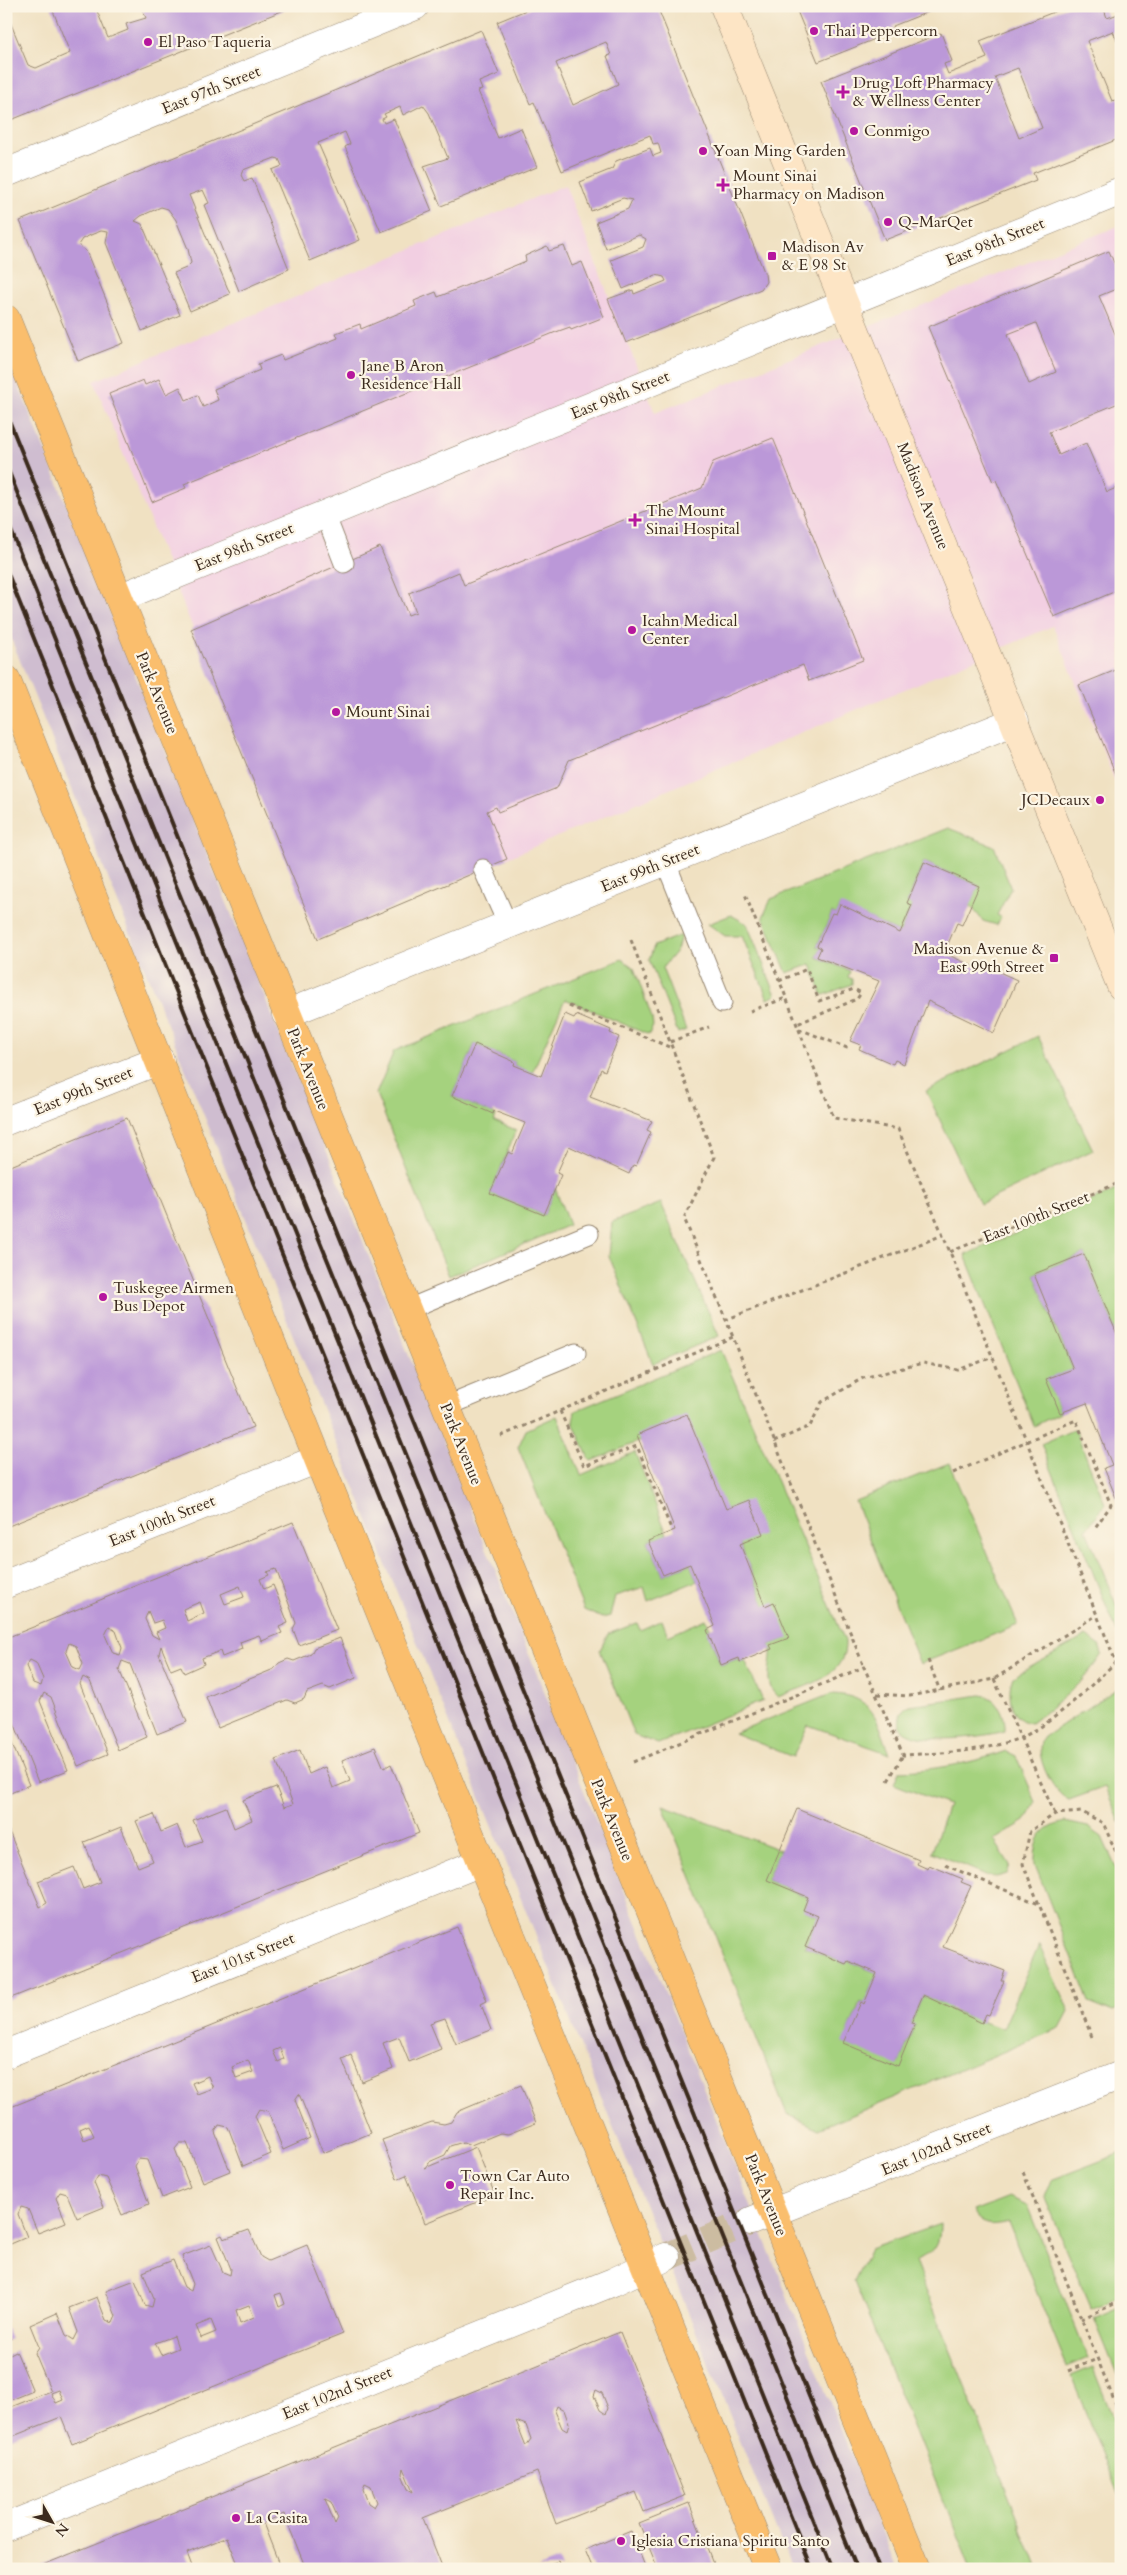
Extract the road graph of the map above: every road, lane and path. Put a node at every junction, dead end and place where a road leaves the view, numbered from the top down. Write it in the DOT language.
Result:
graph roads {
  1 [pos="415,6"];
  2 [pos="724,6"];
  3 [pos="6,174"];
  4 [pos="1121,191"];
  5 [pos="843,303"];
  6 [pos="6,319"];
  7 [pos="325,514"];
  8 [pos="344,563"];
  9 [pos="119,598"];
  10 [pos="6,679"];
  11 [pos="1014,721"];
  12 [pos="666,863"];
  13 [pos="483,869"];
  14 [pos="745,894"];
  15 [pos="508,925"];
  16 [pos="631,940"];
  17 [pos="779,981"];
  18 [pos="1121,986"];
  19 [pos="786,998"];
  20 [pos="722,1003"];
  21 [pos="569,1006"];
  22 [pos="744,1013"];
  23 [pos="286,1014"];
  24 [pos="711,1026"];
  25 [pos="798,1026"];
  26 [pos="670,1042"];
  27 [pos="672,1048"];
  28 [pos="850,1049"];
  29 [pos="160,1060"];
  30 [pos="6,1121"];
  31 [pos="1121,1182"];
  32 [pos="589,1234"];
  33 [pos="943,1236"];
  34 [pos="950,1252"];
  35 [pos="406,1310"];
  36 [pos="725,1320"];
  37 [pos="733,1338"];
  38 [pos="576,1353"];
  39 [pos="993,1357"];
  40 [pos="445,1406"];
  41 [pos="560,1411"];
  42 [pos="501,1436"];
  43 [pos="1027,1441"];
  44 [pos="774,1442"];
  45 [pos="318,1458"];
  46 [pos="953,1473"];
  47 [pos="1094,1529"];
  48 [pos="672,1531"];
  49 [pos="6,1584"];
  50 [pos="1097,1615"];
  51 [pos="928,1660"];
  52 [pos="864,1667"];
  53 [pos="994,1679"];
  54 [pos="940,1690"];
  55 [pos="877,1694"];
  56 [pos="1021,1738"];
  57 [pos="903,1755"];
  58 [pos="633,1762"];
  59 [pos="888,1781"];
  60 [pos="1055,1814"];
  61 [pos="481,1862"];
  62 [pos="1121,1863"];
  63 [pos="946,1865"];
  64 [pos="1039,1905"];
  65 [pos="1092,2037"];
  66 [pos="6,2054"];
  67 [pos="1121,2075"];
  68 [pos="1023,2172"];
  69 [pos="763,2217"];
  70 [pos="656,2262"];
  71 [pos="1121,2301"];
  72 [pos="1081,2319"];
  73 [pos="1097,2359"];
  74 [pos="1068,2371"];
  75 [pos="1121,2418"];
  76 [pos="6,2527"];
  77 [pos="768,2569"];
  78 [pos="917,2569"];
  1 -- 3 [label="street, East 97th Street"];
  2 -- 5 [label="main road, Madison Avenue"];
  4 -- 5 [label="street, East 98th Street"];
  5 -- 7 [label="street, East 98th Street"];
  5 -- 11 [label="main road, Madison Avenue"];
  6 -- 9 [label="main road, Park Avenue"];
  7 -- 8 [label="lane"];
  7 -- 9 [label="street, East 98th Street"];
  9 -- 23 [label="main road, Park Avenue"];
  10 -- 29 [label="main road"];
  11 -- 12 [label="street, East 99th Street"];
  11 -- 18 [label="main road, Madison Avenue"];
  12 -- 15 [label="street, East 99th Street"];
  12 -- 20 [label="lane"];
  13 -- 15 [label="lane"];
  14 -- 17 [label="path"];
  15 -- 23 [label="street, East 99th Street"];
  16 -- 26 [label="path"];
  17 -- 19 [label="path"];
  17 -- 25 [label="path"];
  19 -- 22 [label="path"];
  19 -- 25 [label="path"];
  21 -- 27 [label="path"];
  23 -- 35 [label="main road, Park Avenue"];
  24 -- 26 [label="path"];
  25 -- 28 [label="path"];
  25 -- 33 [label="path"];
  26 -- 27 [label="path"];
  27 -- 36 [label="path"];
  29 -- 30 [label="street, East 99th Street"];
  29 -- 45 [label="main road"];
  31 -- 34 [label="path, East 100th Street"];
  32 -- 35 [label="lane"];
  33 -- 34 [label="path"];
  33 -- 36 [label="path"];
  34 -- 39 [label="path"];
  35 -- 40 [label="main road, Park Avenue"];
  36 -- 37 [label="path"];
  37 -- 41 [label="path"];
  37 -- 44 [label="path"];
  38 -- 40 [label="lane"];
  39 -- 43 [label="path"];
  39 -- 44 [label="path"];
  40 -- 69 [label="main road, Park Avenue"];
  41 -- 42 [label="path"];
  41 -- 48 [label="path"];
  43 -- 46 [label="path"];
  43 -- 47 [label="path"];
  43 -- 50 [label="path"];
  44 -- 52 [label="path"];
  45 -- 49 [label="street, East 100th Street"];
  45 -- 61 [label="main road"];
  50 -- 53 [label="path"];
  50 -- 56 [label="path"];
  51 -- 54 [label="path"];
  52 -- 55 [label="path"];
  52 -- 58 [label="path"];
  53 -- 54 [label="path"];
  53 -- 56 [label="path"];
  54 -- 55 [label="path"];
  55 -- 57 [label="path"];
  56 -- 57 [label="path"];
  56 -- 60 [label="path"];
  57 -- 59 [label="path"];
  60 -- 62 [label="path"];
  60 -- 64 [label="path"];
  61 -- 66 [label="street, East 101st Street"];
  61 -- 70 [label="main road"];
  63 -- 64 [label="path"];
  64 -- 65 [label="path"];
  67 -- 69 [label="street, East 102nd Street"];
  68 -- 72 [label="path"];
  69 -- 78 [label="main road, Park Avenue"];
  70 -- 76 [label="street, East 102nd Street"];
  70 -- 77 [label="main road"];
  71 -- 72 [label="path"];
  72 -- 73 [label="path"];
  73 -- 74 [label="path"];
  73 -- 75 [label="path"];
}
